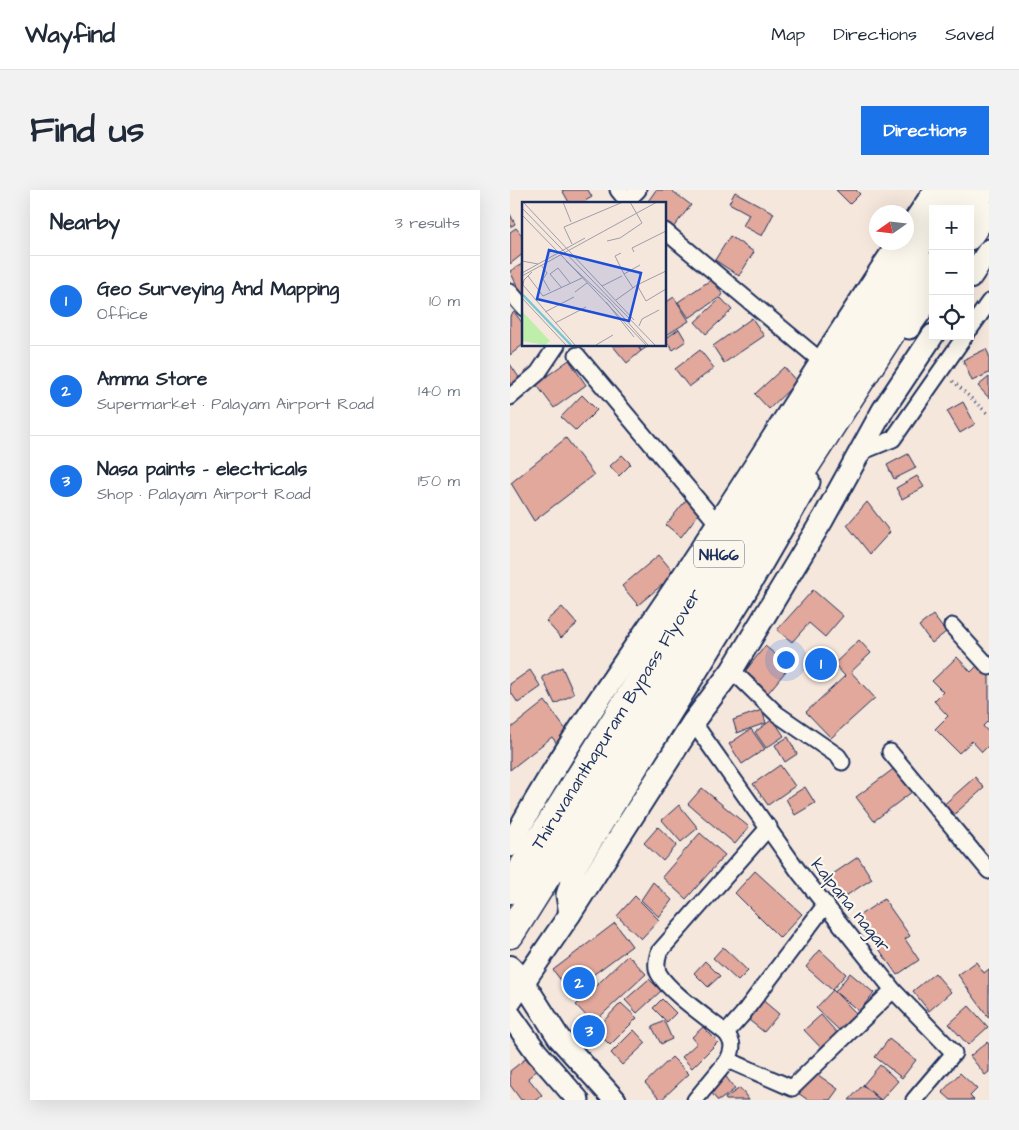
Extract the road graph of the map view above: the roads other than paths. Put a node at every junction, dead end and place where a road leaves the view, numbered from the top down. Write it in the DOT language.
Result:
graph roads {
  1 [pos="935,190"];
  2 [pos="953,190"];
  3 [pos="982,190"];
  4 [pos="944,205"];
  5 [pos="973,205"];
  6 [pos="989,212"];
  7 [pos="914,220"];
  8 [pos="929,228"];
  9 [pos="666,233"];
  10 [pos="974,233"];
  11 [pos="895,250"];
  12 [pos="989,250"];
  13 [pos="974,272"];
  14 [pos="929,273"];
  15 [pos="510,292"];
  16 [pos="932,295"];
  17 [pos="989,302"];
  18 [pos="522,306"];
  19 [pos="974,323"];
  20 [pos="930,340"];
  21 [pos="962,340"];
  22 [pos="557,346"];
  23 [pos="577,355"];
  24 [pos="821,361"];
  25 [pos="510,397"];
  26 [pos="861,452"];
  27 [pos="717,523"];
  28 [pos="952,626"];
  29 [pos="989,667"];
  30 [pos="732,670"];
  31 [pos="693,722"];
  32 [pos="890,752"];
  33 [pos="842,762"];
  34 [pos="768,827"];
  35 [pos="510,846"];
  36 [pos="989,871"];
  37 [pos="510,889"];
  38 [pos="826,904"];
  39 [pos="570,914"];
  40 [pos="510,934"];
  41 [pos="517,975"];
  42 [pos="893,990"];
  43 [pos="510,1002"];
  44 [pos="510,1015"];
  45 [pos="726,1033"];
  46 [pos="728,1060"];
  47 [pos="578,1100"];
  48 [pos="615,1100"];
  49 [pos="695,1100"];
  50 [pos="914,1100"];
  1 -- 7 [label="street"];
  2 -- 4 [label="highway"];
  3 -- 5 [label="highway"];
  6 -- 10 [label="street"];
  8 -- 37 [label="highway, Thiruvananthapuram Bypass Flyover / NH66"];
  9 -- 24 [label="street"];
  11 -- 24 [label="street"];
  12 -- 13 [label="street"];
  14 -- 40 [label="highway, Thiruvananthapuram Bypass Flyover / NH66"];
  15 -- 18 [label="street"];
  16 -- 39 [label="street"];
  17 -- 19 [label="street"];
  20 -- 26 [label="street"];
  21 -- 26 [label="street"];
  22 -- 25 [label="street"];
  23 -- 27 [label="street"];
  24 -- 27 [label="street"];
  26 -- 30 [label="street"];
  27 -- 35 [label="street"];
  28 -- 29 [label="street"];
  30 -- 31 [label="street"];
  30 -- 33 [label="street"];
  31 -- 34 [label="street, kalpana nagar"];
  31 -- 39 [label="street"];
  32 -- 36 [label="street"];
  34 -- 38 [label="street, kalpana nagar"];
  34 -- 45 [label="street"];
  38 -- 42 [label="street, kalpana nagar"];
  38 -- 45 [label="street"];
  39 -- 41 [label="street"];
  41 -- 43 [label="street"];
  41 -- 48 [label="street"];
  42 -- 46 [label="street"];
  42 -- 50 [label="street, kalpana nagar"];
  44 -- 47 [label="street"];
  45 -- 46 [label="street"];
  46 -- 49 [label="street"];
}
